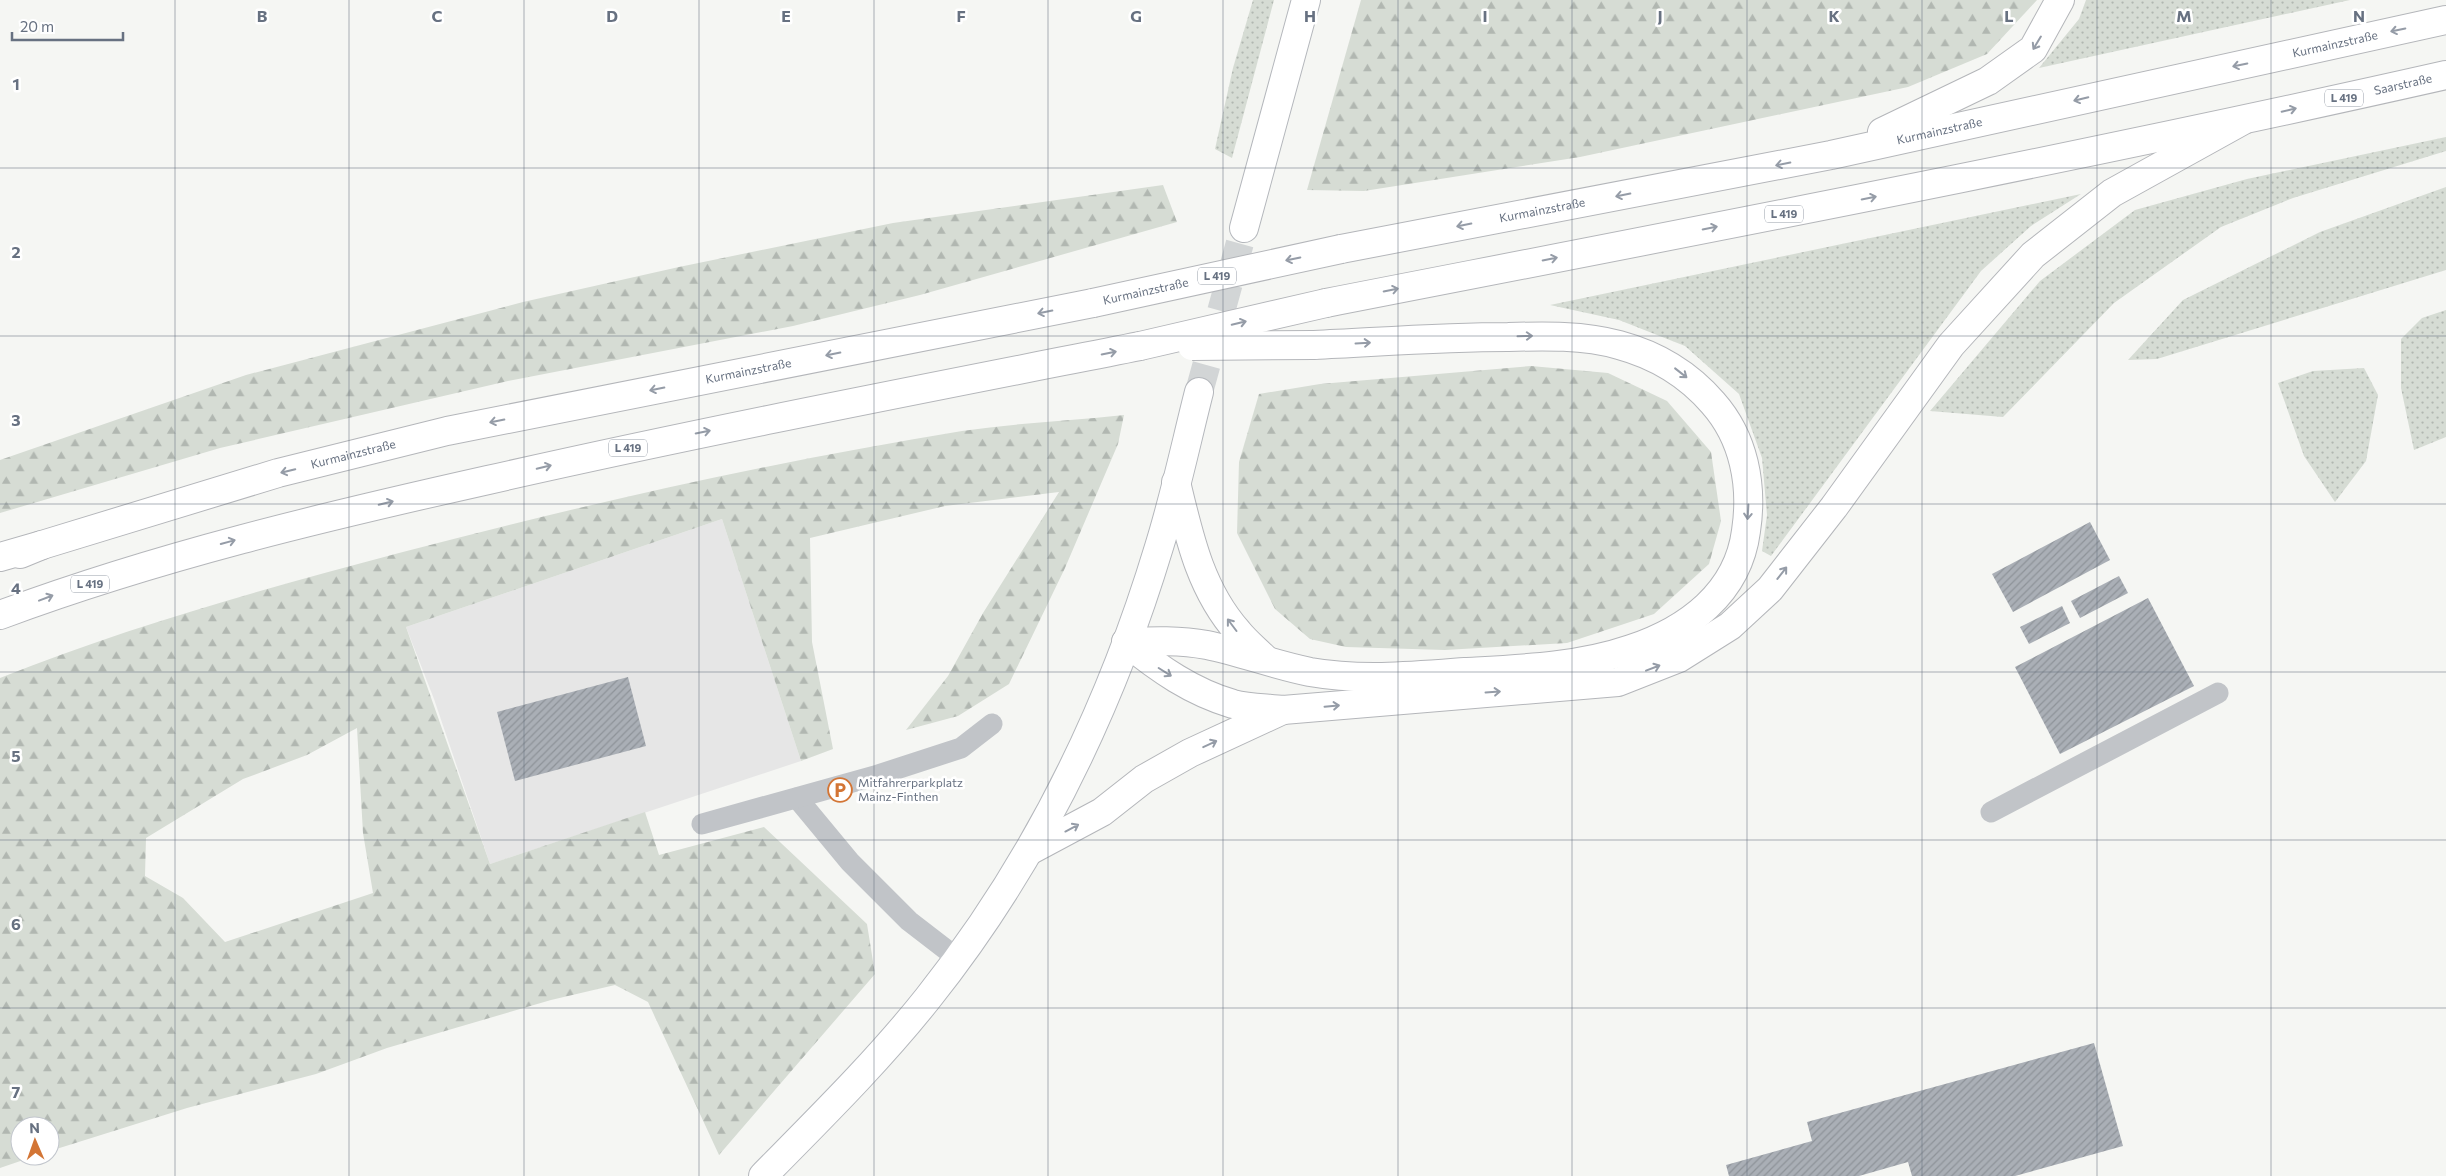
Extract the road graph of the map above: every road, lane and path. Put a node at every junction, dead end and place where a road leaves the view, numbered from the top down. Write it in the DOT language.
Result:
graph roads {
  1 [pos="1306,0"];
  2 [pos="2060,0"];
  3 [pos="2446,20"];
  4 [pos="2446,75"];
  5 [pos="2242,121"];
  6 [pos="1831,155"];
  7 [pos="1244,228"];
  8 [pos="1140,346"];
  9 [pos="1199,392"];
  10 [pos="1176,482"];
  11 [pos="42,545"];
  12 [pos="0,557"];
  13 [pos="0,563"];
  14 [pos="0,615"];
  15 [pos="1126,642"];
  16 [pos="1266,660"];
  17 [pos="2218,693"];
  18 [pos="1283,710"];
  19 [pos="992,724"];
  20 [pos="797,798"];
  21 [pos="1992,812"];
  22 [pos="702,824"];
  23 [pos="1029,851"];
  24 [pos="957,958"];
  25 [pos="763,1176"];
  1 -- 7 [label="main road"];
  2 -- 6 [label="main road, one-way"];
  3 -- 6 [label="main road, Kurmainzstraße / L 419, one-way"];
  5 -- 4 [label="main road, Saarstraße / L 419, one-way"];
  8 -- 5 [label="main road, L 419, one-way, bridge"];
  18 -- 5 [label="main road, one-way"];
  6 -- 11 [label="main road, Kurmainzstraße / L 419, one-way, bridge"];
  14 -- 8 [label="main road, L 419, one-way"];
  8 -- 16 [label="main road, one-way, bridge"];
  9 -- 10 [label="main road"];
  10 -- 15 [label="main road"];
  16 -- 10 [label="main road, one-way"];
  11 -- 12 [label="main road"];
  11 -- 13 [label="main road, Kurmainzstraße / L 419"];
  15 -- 16 [label="main road"];
  15 -- 18 [label="main road, one-way"];
  15 -- 23 [label="main road"];
  17 -- 21 [label="lane"];
  23 -- 18 [label="main road, one-way"];
  19 -- 20 [label="lane"];
  20 -- 22 [label="lane"];
  20 -- 24 [label="lane"];
  23 -- 24 [label="main road"];
  24 -- 25 [label="main road"];
}
